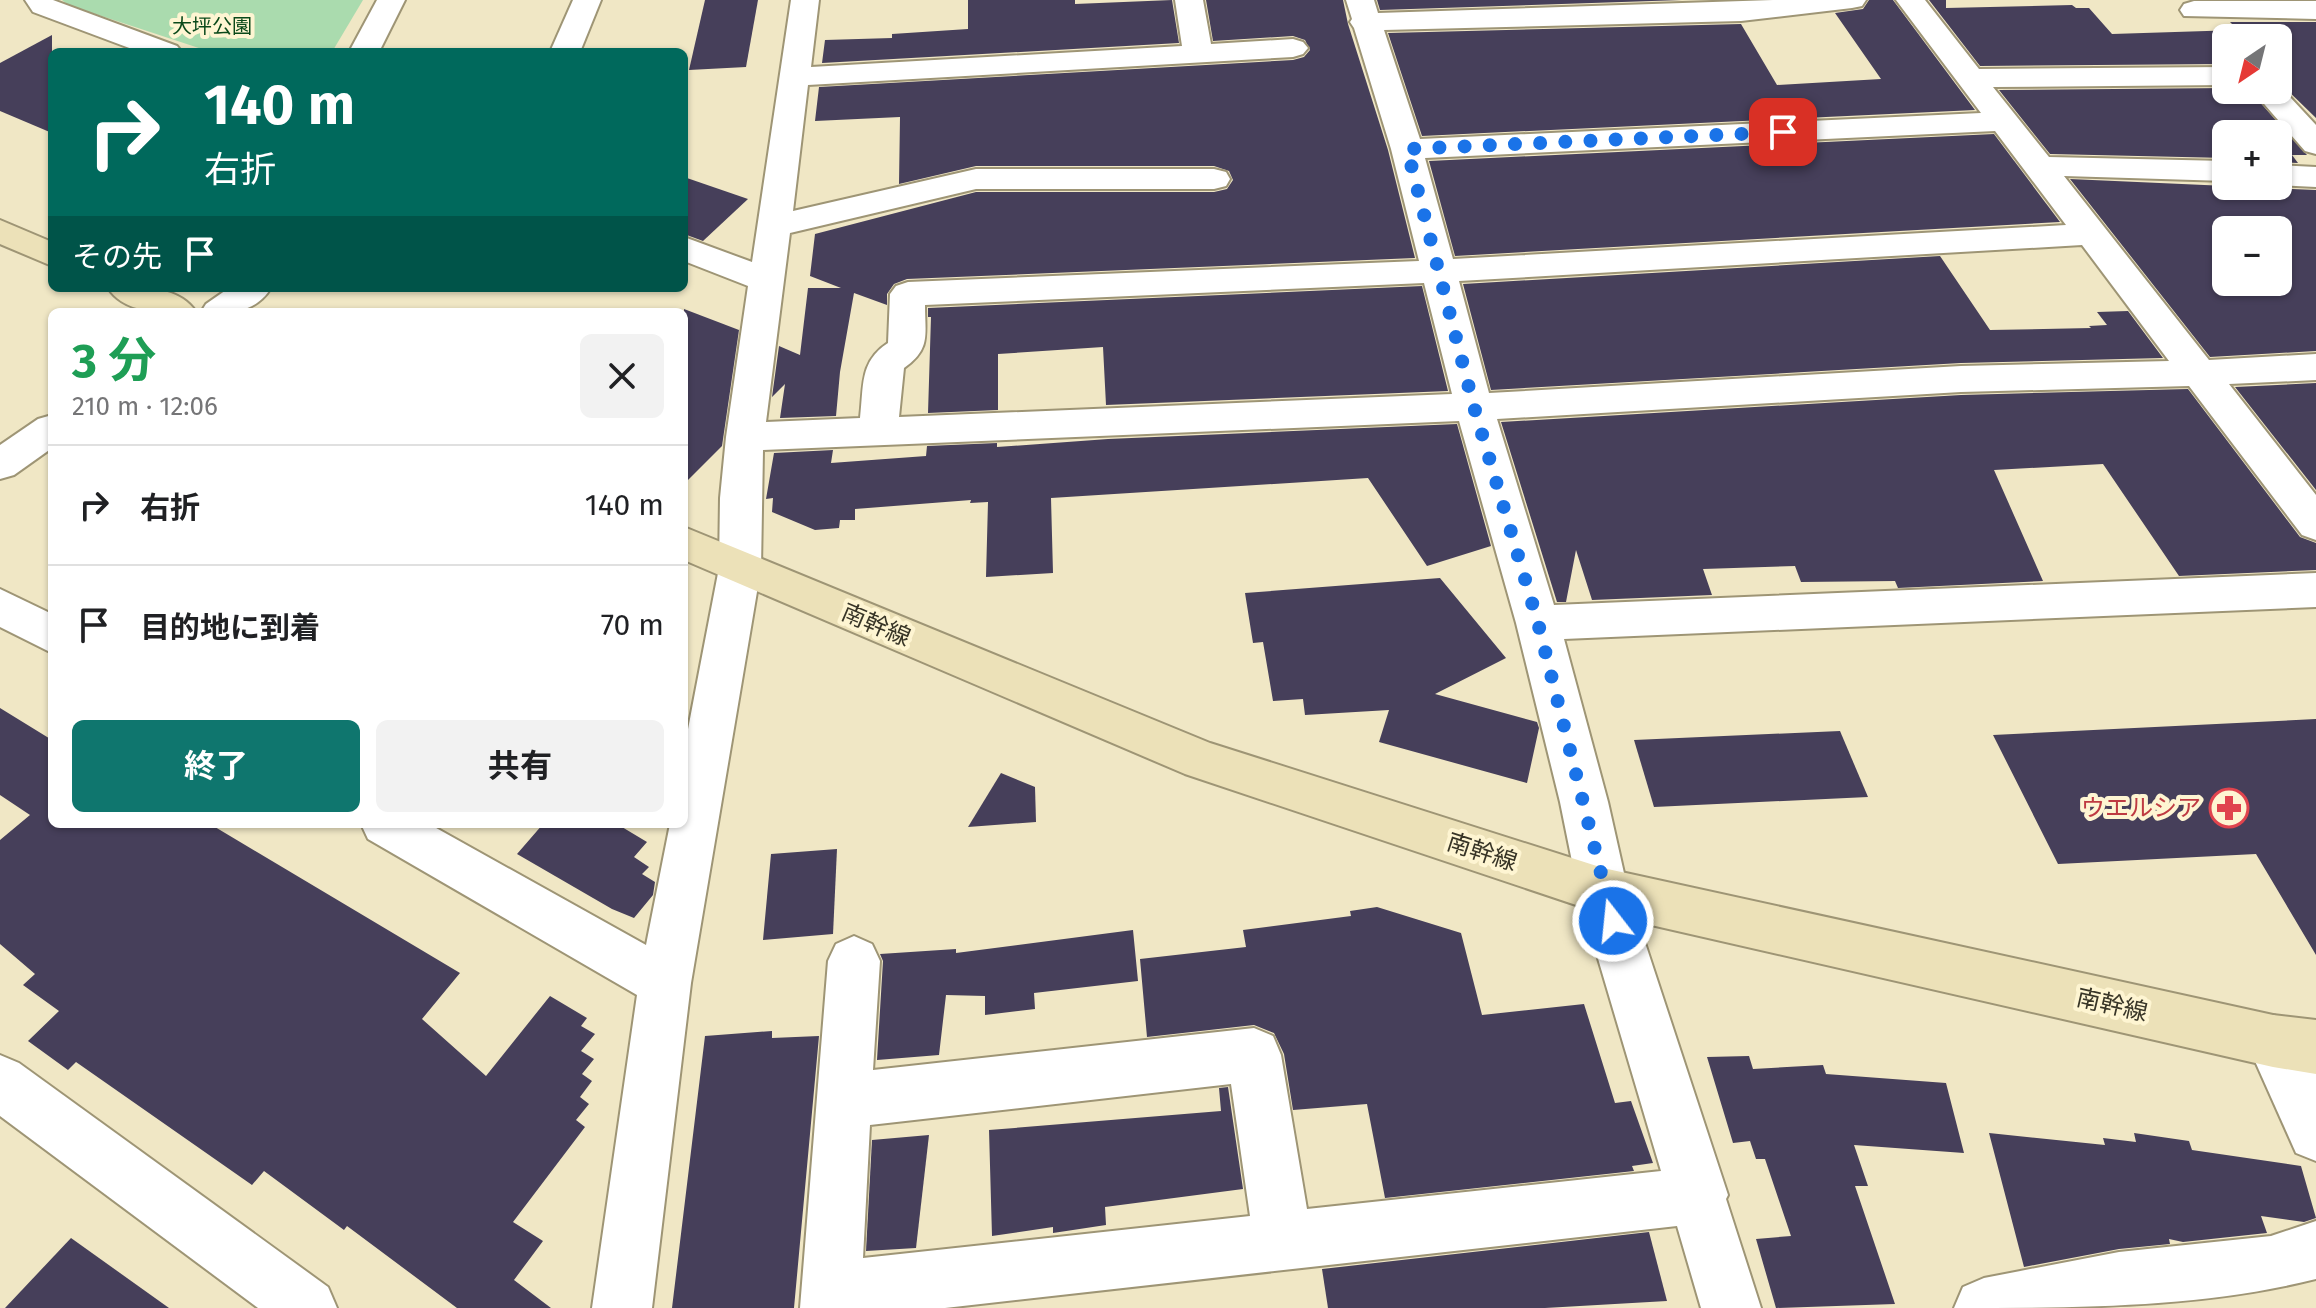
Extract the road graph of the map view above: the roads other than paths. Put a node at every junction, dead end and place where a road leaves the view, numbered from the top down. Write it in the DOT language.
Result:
graph roads {
  1 [pos="39,0"];
  2 [pos="391,0"];
  3 [pos="587,0"];
  4 [pos="805,0"];
  5 [pos="1189,0"];
  6 [pos="1852,0"];
  7 [pos="1910,0"];
  8 [pos="2189,5"];
  9 [pos="1488,10"];
  10 [pos="2316,10"];
  11 [pos="1362,11"];
  12 [pos="2212,30"];
  13 [pos="156,48"];
  14 [pos="366,48"];
  15 [pos="567,48"];
  16 [pos="1293,48"];
  17 [pos="1198,51"];
  18 [pos="2212,76"];
  19 [pos="795,77"];
  20 [pos="1969,78"];
  21 [pos="2280,104"];
  22 [pos="2003,121"];
  23 [pos="2316,144"];
  24 [pos="1407,149"];
  25 [pos="2038,166"];
  26 [pos="2212,171"];
  27 [pos="2292,176"];
  28 [pos="2316,177"];
  29 [pos="1214,179"];
  30 [pos="774,225"];
  31 [pos="0,231"];
  32 [pos="2091,234"];
  33 [pos="688,250"];
  34 [pos="48,253"];
  35 [pos="1438,271"];
  36 [pos="766,280"];
  37 [pos="135,292"];
  38 [pos="247,292"];
  39 [pos="169,308"];
  40 [pos="225,308"];
  41 [pos="2316,367"];
  42 [pos="2201,373"];
  43 [pos="1474,407"];
  44 [pos="878,431"];
  45 [pos="48,432"];
  46 [pos="745,437"];
  47 [pos="0,465"];
  48 [pos="2316,524"];
  49 [pos="688,545"];
  50 [pos="740,568"];
  51 [pos="2316,590"];
  52 [pos="0,606"];
  53 [pos="1538,623"];
  54 [pos="48,633"];
  55 [pos="392,828"];
  56 [pos="1603,891"];
  57 [pos="854,961"];
  58 [pos="665,983"];
  59 [pos="2294,1044"];
  60 [pos="0,1082"];
  61 [pos="845,1100"];
  62 [pos="2316,1133"];
  63 [pos="1699,1195"];
  64 [pos="1283,1241"];
  65 [pos="2316,1250"];
  66 [pos="831,1300"];
  67 [pos="307,1308"];
  68 [pos="622,1308"];
  69 [pos="1731,1308"];
  70 [pos="1984,1308"];
  1 -- 13 [label="street"];
  2 -- 14 [label="street"];
  3 -- 15 [label="street"];
  4 -- 19 [label="street"];
  5 -- 17 [label="street"];
  6 -- 9 [label="street"];
  7 -- 20 [label="street"];
  8 -- 10 [label="street"];
  8 -- 12 [label="street"];
  9 -- 11 [label="street"];
  11 -- 24 [label="street"];
  16 -- 17 [label="street"];
  17 -- 19 [label="street"];
  18 -- 20 [label="street"];
  19 -- 30 [label="street"];
  20 -- 22 [label="street"];
  21 -- 23 [label="street"];
  22 -- 24 [label="street"];
  22 -- 25 [label="street"];
  24 -- 35 [label="street"];
  25 -- 26 [label="street"];
  25 -- 32 [label="street"];
  27 -- 28 [label="street"];
  29 -- 30 [label="street"];
  30 -- 36 [label="street"];
  31 -- 34 [label="main road"];
  32 -- 35 [label="street"];
  32 -- 42 [label="street"];
  33 -- 36 [label="street"];
  35 -- 43 [label="street"];
  35 -- 44 [label="street"];
  36 -- 46 [label="street"];
  37 -- 39 [label="main road"];
  38 -- 40 [label="street"];
  41 -- 42 [label="street"];
  42 -- 43 [label="street"];
  42 -- 48 [label="street"];
  43 -- 44 [label="street"];
  43 -- 53 [label="street"];
  44 -- 46 [label="street"];
  45 -- 47 [label="street"];
  46 -- 50 [label="street"];
  49 -- 50 [label="main road, 南幹線"];
  50 -- 56 [label="main road, 南幹線"];
  50 -- 58 [label="street"];
  51 -- 53 [label="street"];
  52 -- 54 [label="street"];
  53 -- 56 [label="street"];
  55 -- 58 [label="street"];
  56 -- 59 [label="main road, 南幹線"];
  56 -- 63 [label="street"];
  57 -- 61 [label="street"];
  58 -- 68 [label="street"];
  59 -- 62 [label="street"];
  60 -- 67 [label="street"];
  61 -- 64 [label="street"];
  61 -- 66 [label="street"];
  63 -- 64 [label="street"];
  63 -- 69 [label="street"];
  64 -- 66 [label="street"];
  65 -- 70 [label="street"];
}
